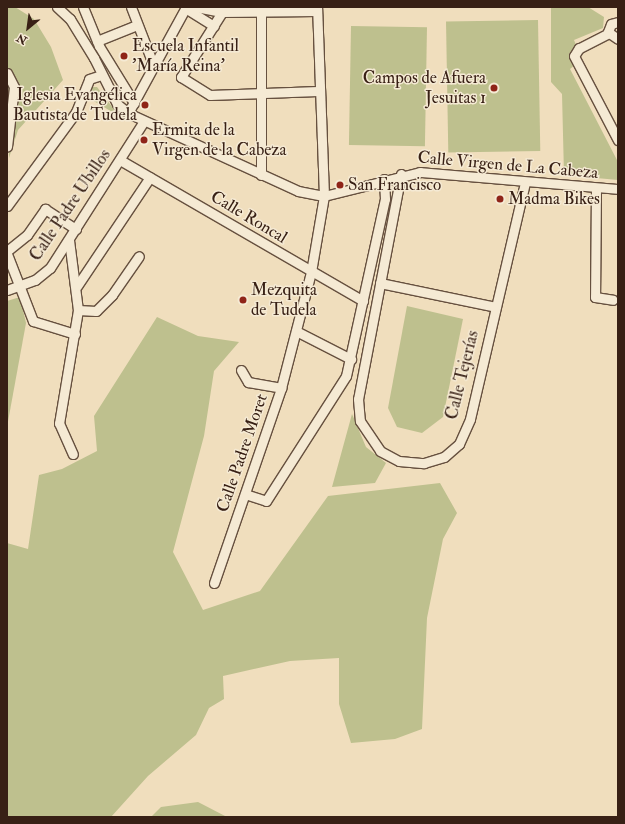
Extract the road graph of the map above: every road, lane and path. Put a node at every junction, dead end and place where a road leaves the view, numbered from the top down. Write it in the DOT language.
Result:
graph roads {
  1 [pos="57,7"];
  2 [pos="83,7"];
  3 [pos="131,7"];
  4 [pos="186,7"];
  5 [pos="196,7"];
  6 [pos="317,9"];
  7 [pos="261,11"];
  8 [pos="222,12"];
  9 [pos="618,22"];
  10 [pos="138,25"];
  11 [pos="214,26"];
  12 [pos="609,33"];
  13 [pos="618,39"];
  14 [pos="97,41"];
  15 [pos="153,64"];
  16 [pos="7,73"];
  17 [pos="100,75"];
  18 [pos="318,91"];
  19 [pos="262,94"];
  20 [pos="134,103"];
  21 [pos="128,113"];
  22 [pos="144,121"];
  23 [pos="618,140"];
  24 [pos="7,147"];
  25 [pos="120,160"];
  26 [pos="401,174"];
  27 [pos="261,175"];
  28 [pos="150,177"];
  29 [pos="384,179"];
  30 [pos="525,182"];
  31 [pos="596,188"];
  32 [pos="618,189"];
  33 [pos="324,196"];
  34 [pos="7,206"];
  35 [pos="76,229"];
  36 [pos="69,240"];
  37 [pos="7,253"];
  38 [pos="139,256"];
  39 [pos="311,272"];
  40 [pos="380,283"];
  41 [pos="22,285"];
  42 [pos="77,286"];
  43 [pos="7,290"];
  44 [pos="614,300"];
  45 [pos="363,301"];
  46 [pos="496,307"];
  47 [pos="78,310"];
  48 [pos="296,331"];
  49 [pos="75,334"];
  50 [pos="351,359"];
  51 [pos="241,370"];
  52 [pos="281,388"];
  53 [pos="73,454"];
  54 [pos="245,494"];
  55 [pos="214,583"];
  1 -- 17 [label="street, Calle Virgen de La Cabeza"];
  2 -- 14 [label="street"];
  3 -- 10 [label="street"];
  4 -- 11 [label="street"];
  4 -- 15 [label="street"];
  5 -- 8 [label="street"];
  6 -- 7 [label="street"];
  6 -- 18 [label="street, Calle Padre Moret"];
  7 -- 8 [label="street"];
  7 -- 19 [label="street"];
  8 -- 11 [label="street"];
  9 -- 12 [label="street"];
  10 -- 14 [label="street"];
  10 -- 15 [label="street"];
  11 -- 19 [label="street"];
  12 -- 13 [label="street"];
  12 -- 23 [label="street"];
  14 -- 20 [label="street"];
  15 -- 20 [label="street"];
  16 -- 24 [label="street"];
  17 -- 21 [label="street, Calle Virgen de La Cabeza"];
  17 -- 34 [label="street"];
  18 -- 19 [label="street"];
  18 -- 33 [label="street, Calle Padre Moret"];
  19 -- 27 [label="street"];
  20 -- 21 [label="street"];
  21 -- 22 [label="street, Calle Virgen de La Cabeza"];
  22 -- 25 [label="street, Calle Padre Ubillos"];
  22 -- 27 [label="street, Calle Virgen de La Cabeza"];
  25 -- 28 [label="street, Calle Roncal"];
  25 -- 35 [label="street, Calle Padre Ubillos"];
  26 -- 29 [label="street, Calle Virgen de La Cabeza"];
  26 -- 30 [label="street, Calle Virgen de La Cabeza"];
  26 -- 40 [label="street, Calle Tejerías"];
  27 -- 33 [label="street, Calle Virgen de La Cabeza"];
  28 -- 39 [label="street, Calle Roncal"];
  28 -- 42 [label="street"];
  29 -- 33 [label="street, Calle Virgen de La Cabeza"];
  29 -- 45 [label="street"];
  30 -- 31 [label="street, Calle Virgen de La Cabeza"];
  30 -- 46 [label="street, Calle Tejerías"];
  31 -- 32 [label="street, Calle Virgen de La Cabeza"];
  31 -- 44 [label="street"];
  33 -- 39 [label="street, Calle Padre Moret"];
  35 -- 36 [label="street, Calle Padre Ubillos"];
  35 -- 37 [label="street"];
  36 -- 41 [label="street, Calle Padre Ubillos"];
  36 -- 42 [label="street"];
  37 -- 41 [label="street"];
  38 -- 47 [label="street"];
  39 -- 45 [label="street, Calle Roncal"];
  39 -- 48 [label="street, Calle Padre Moret"];
  40 -- 46 [label="street"];
  40 -- 46 [label="street, Calle Tejerías"];
  41 -- 43 [label="street, Calle Padre Ubillos"];
  41 -- 49 [label="street"];
  42 -- 47 [label="street"];
  45 -- 50 [label="street"];
  47 -- 49 [label="street"];
  48 -- 50 [label="street"];
  48 -- 52 [label="street, Calle Padre Moret"];
  49 -- 53 [label="street"];
  50 -- 54 [label="street"];
  51 -- 52 [label="street"];
  52 -- 54 [label="street, Calle Padre Moret"];
  54 -- 55 [label="street, Calle Padre Moret"];
}
